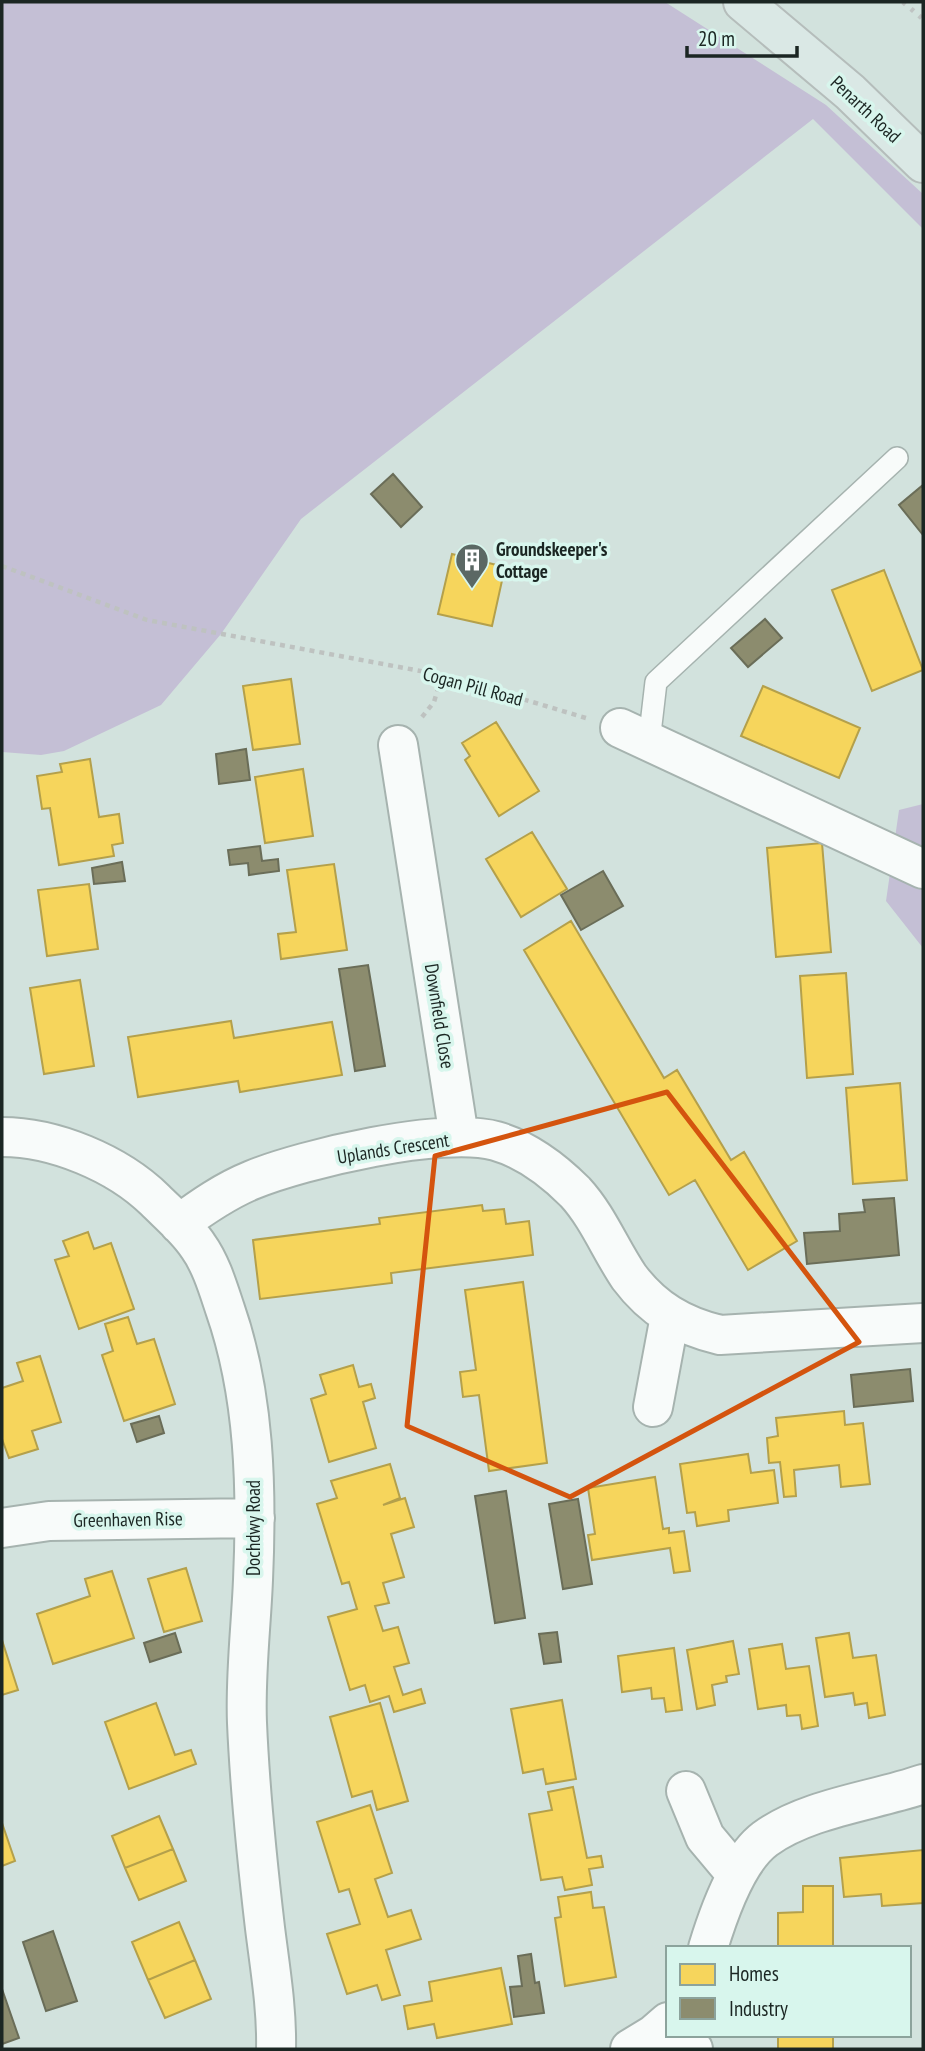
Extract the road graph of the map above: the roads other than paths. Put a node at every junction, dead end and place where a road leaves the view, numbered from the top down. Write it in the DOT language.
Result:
graph roads {
  1 [pos="743,2"];
  2 [pos="923,163"];
  3 [pos="897,458"];
  4 [pos="635,735"];
  5 [pos="398,745"];
  6 [pos="923,869"];
  7 [pos="2,1137"];
  8 [pos="459,1137"];
  9 [pos="179,1224"];
  10 [pos="670,1316"];
  11 [pos="923,1323"];
  12 [pos="653,1407"];
  13 [pos="255,1518"];
  14 [pos="2,1528"];
  15 [pos="923,1784"];
  16 [pos="687,1791"];
  17 [pos="736,1874"];
  18 [pos="709,1946"];
  19 [pos="666,2024"];
  20 [pos="276,2049"];
  21 [pos="630,2049"];
  1 -- 2 [label="main road, Penarth Road"];
  3 -- 4 [label="lane"];
  4 -- 6 [label="street"];
  5 -- 8 [label="street, Downfield Close"];
  7 -- 9 [label="street, Dochdwy Road"];
  8 -- 9 [label="street, Uplands Crescent"];
  8 -- 10 [label="street, Uplands Crescent"];
  9 -- 13 [label="street, Dochdwy Road"];
  10 -- 11 [label="street, Uplands Crescent"];
  10 -- 12 [label="street"];
  13 -- 14 [label="street, Greenhaven Rise"];
  13 -- 20 [label="street, Dochdwy Road"];
  15 -- 17 [label="street"];
  16 -- 17 [label="street"];
  17 -- 18 [label="street"];
  19 -- 21 [label="street"];
}
